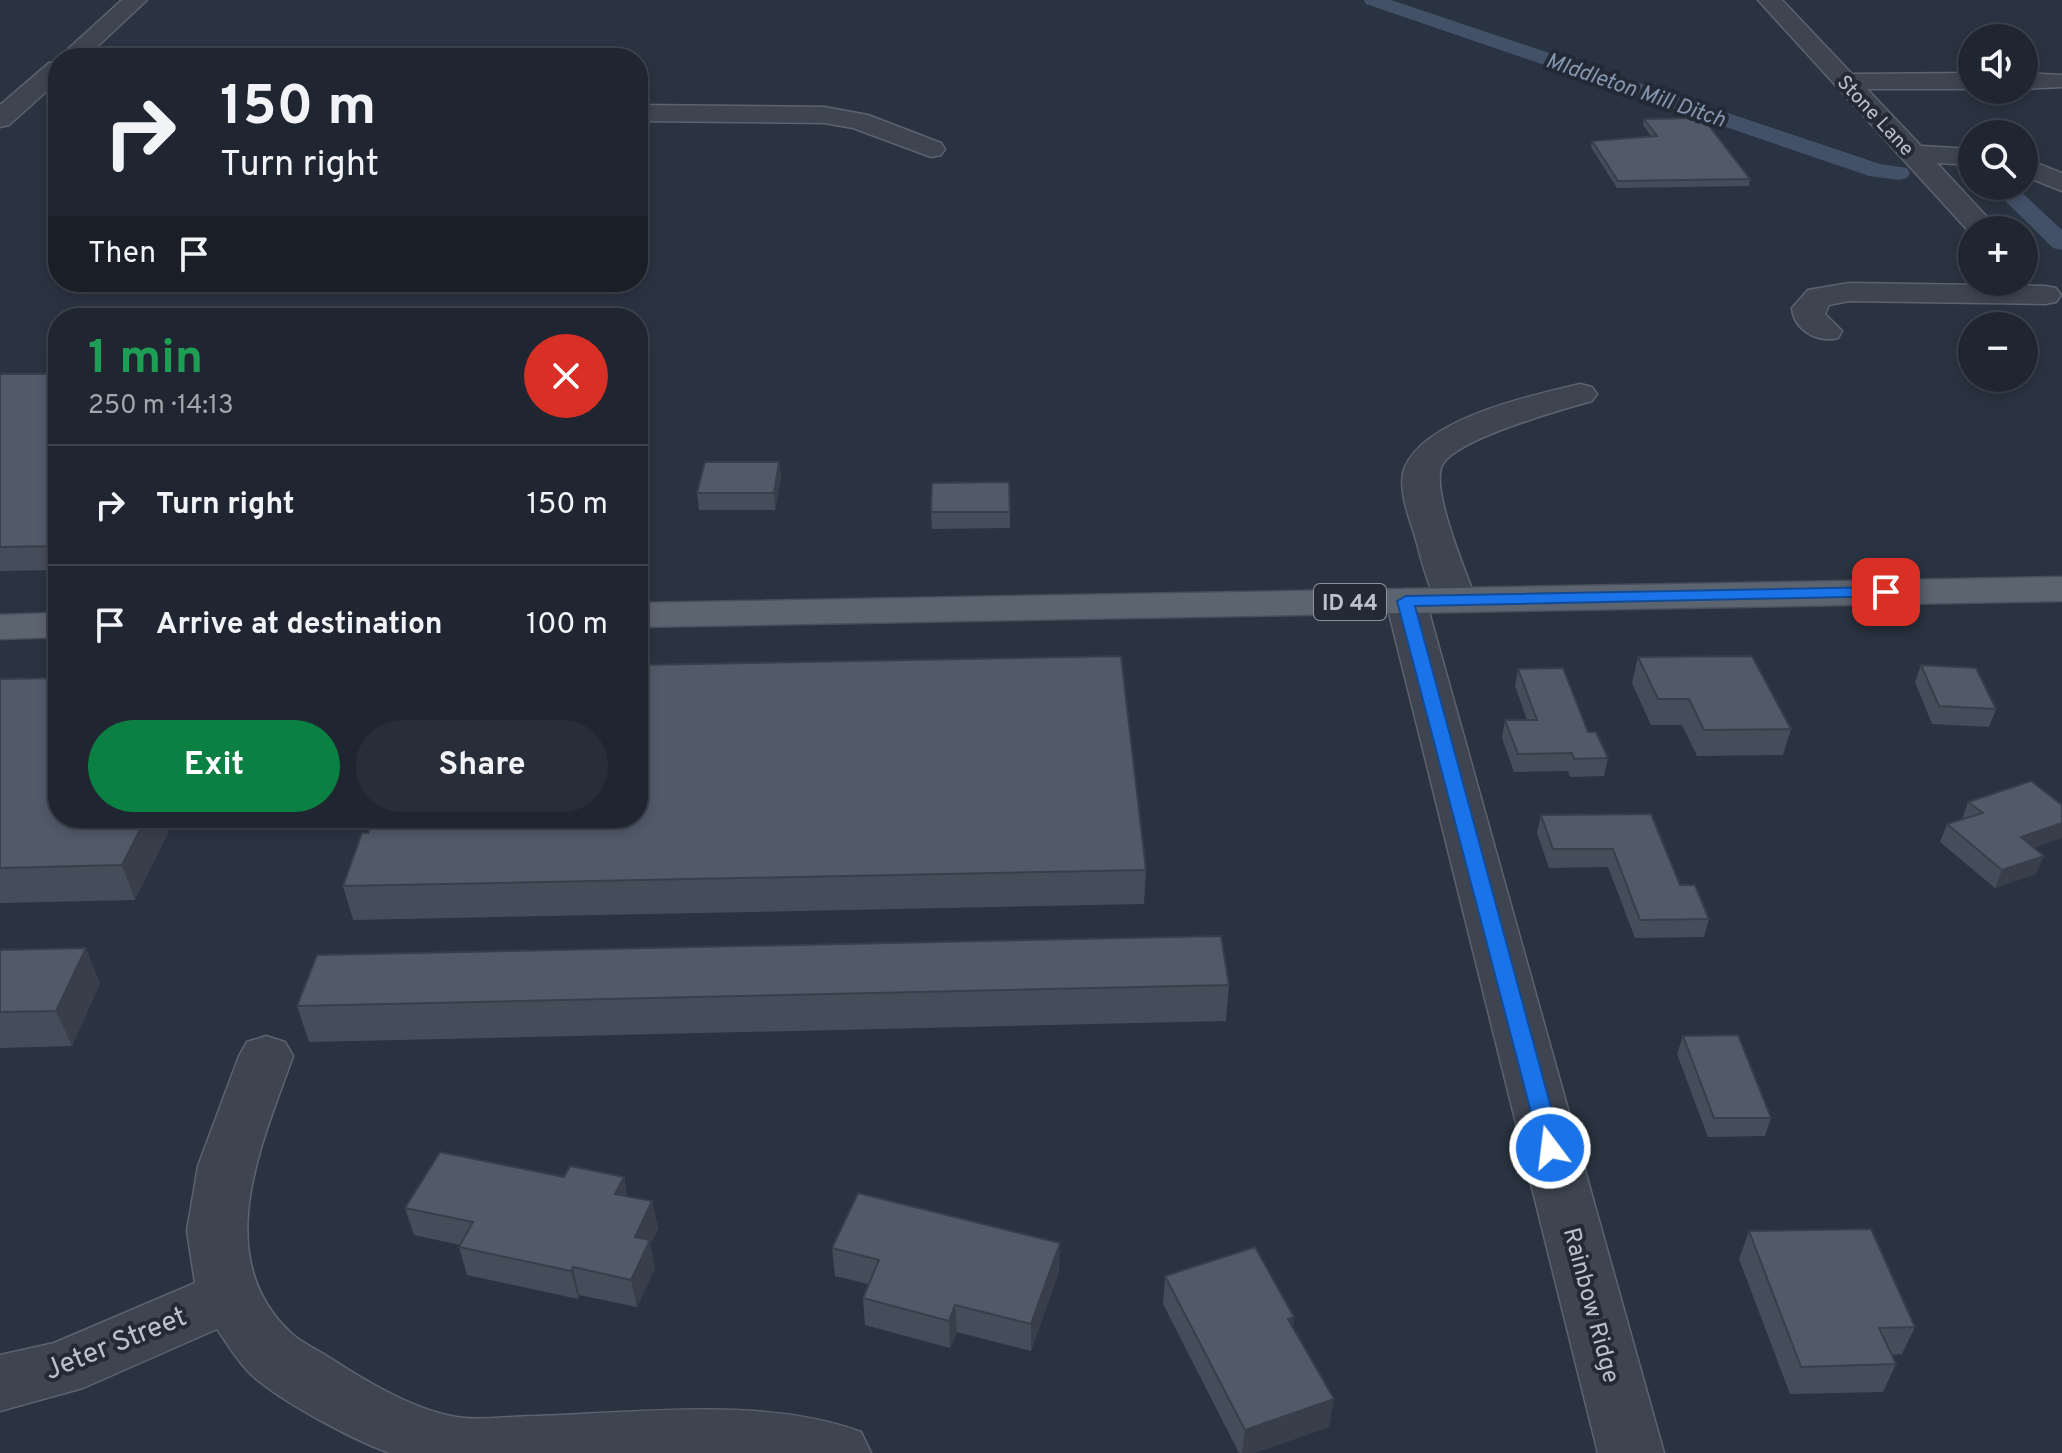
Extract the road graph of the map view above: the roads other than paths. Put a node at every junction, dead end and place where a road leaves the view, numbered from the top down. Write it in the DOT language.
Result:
graph roads {
  1 [pos="101,0"];
  2 [pos="1769,0"];
  3 [pos="132,4"];
  4 [pos="81,48"];
  5 [pos="48,77"];
  6 [pos="1958,81"];
  7 [pos="2038,81"];
  8 [pos="2054,81"];
  9 [pos="1845,82"];
  10 [pos="29,93"];
  11 [pos="48,93"];
  12 [pos="648,113"];
  13 [pos="0,119"];
  14 [pos="931,149"];
  15 [pos="1912,154"];
  16 [pos="1958,156"];
  17 [pos="2038,172"];
  18 [pos="2062,183"];
  19 [pos="1971,216"];
  20 [pos="2044,293"];
  21 [pos="1826,331"];
  22 [pos="1580,394"];
  23 [pos="2062,589"];
  24 [pos="1431,601"];
  25 [pos="648,615"];
  26 [pos="48,625"];
  27 [pos="0,627"];
  28 [pos="266,1056"];
  29 [pos="228,1296"];
  30 [pos="0,1383"];
  31 [pos="838,1453"];
  32 [pos="1631,1453"];
  1 -- 3 [label="street"];
  2 -- 9 [label="street, Stone Lane"];
  3 -- 4 [label="street"];
  5 -- 10 [label="street"];
  6 -- 9 [label="street"];
  7 -- 8 [label="street"];
  9 -- 15 [label="street, Stone Lane"];
  10 -- 11 [label="street"];
  10 -- 13 [label="street"];
  12 -- 14 [label="street"];
  15 -- 16 [label="street"];
  15 -- 19 [label="street, Stone Lane"];
  17 -- 18 [label="street"];
  20 -- 21 [label="street"];
  22 -- 24 [label="street, Rainbow Ridge"];
  23 -- 24 [label="main road, ID 44"];
  24 -- 25 [label="main road, ID 44"];
  24 -- 32 [label="street, Rainbow Ridge"];
  26 -- 27 [label="main road"];
  28 -- 29 [label="street"];
  29 -- 30 [label="street, Jeter Street"];
  29 -- 31 [label="street"];
}
